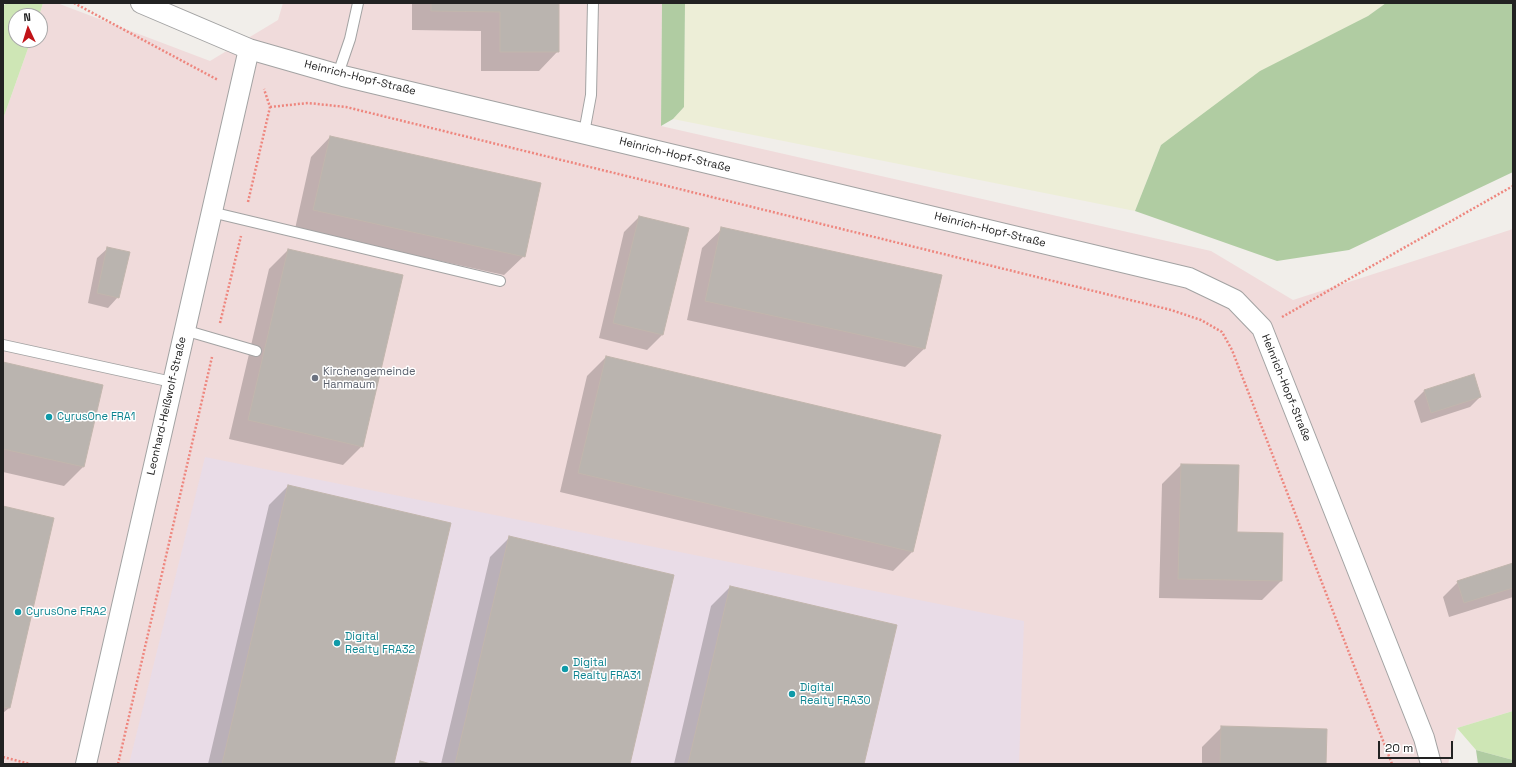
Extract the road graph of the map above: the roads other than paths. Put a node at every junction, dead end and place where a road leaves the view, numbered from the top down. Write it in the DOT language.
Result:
graph roads {
  1 [pos="140,3"];
  2 [pos="358,3"];
  3 [pos="593,3"];
  4 [pos="249,48"];
  5 [pos="338,74"];
  6 [pos="584,133"];
  7 [pos="211,212"];
  8 [pos="500,281"];
  9 [pos="184,330"];
  10 [pos="3,345"];
  11 [pos="256,351"];
  12 [pos="172,382"];
  13 [pos="86,764"];
  14 [pos="1431,764"];
  1 -- 4 [label="street, Heinrich-Hopf-Straße"];
  2 -- 5 [label="lane"];
  3 -- 6 [label="lane"];
  4 -- 5 [label="street, Heinrich-Hopf-Straße"];
  4 -- 7 [label="street, Leonhard-Heißwolf-Straße"];
  5 -- 6 [label="street, Heinrich-Hopf-Straße"];
  6 -- 14 [label="street, Heinrich-Hopf-Straße"];
  7 -- 8 [label="lane"];
  7 -- 9 [label="street, Leonhard-Heißwolf-Straße"];
  9 -- 11 [label="lane"];
  9 -- 12 [label="street, Leonhard-Heißwolf-Straße"];
  10 -- 12 [label="lane"];
  12 -- 13 [label="street, Leonhard-Heißwolf-Straße"];
}
